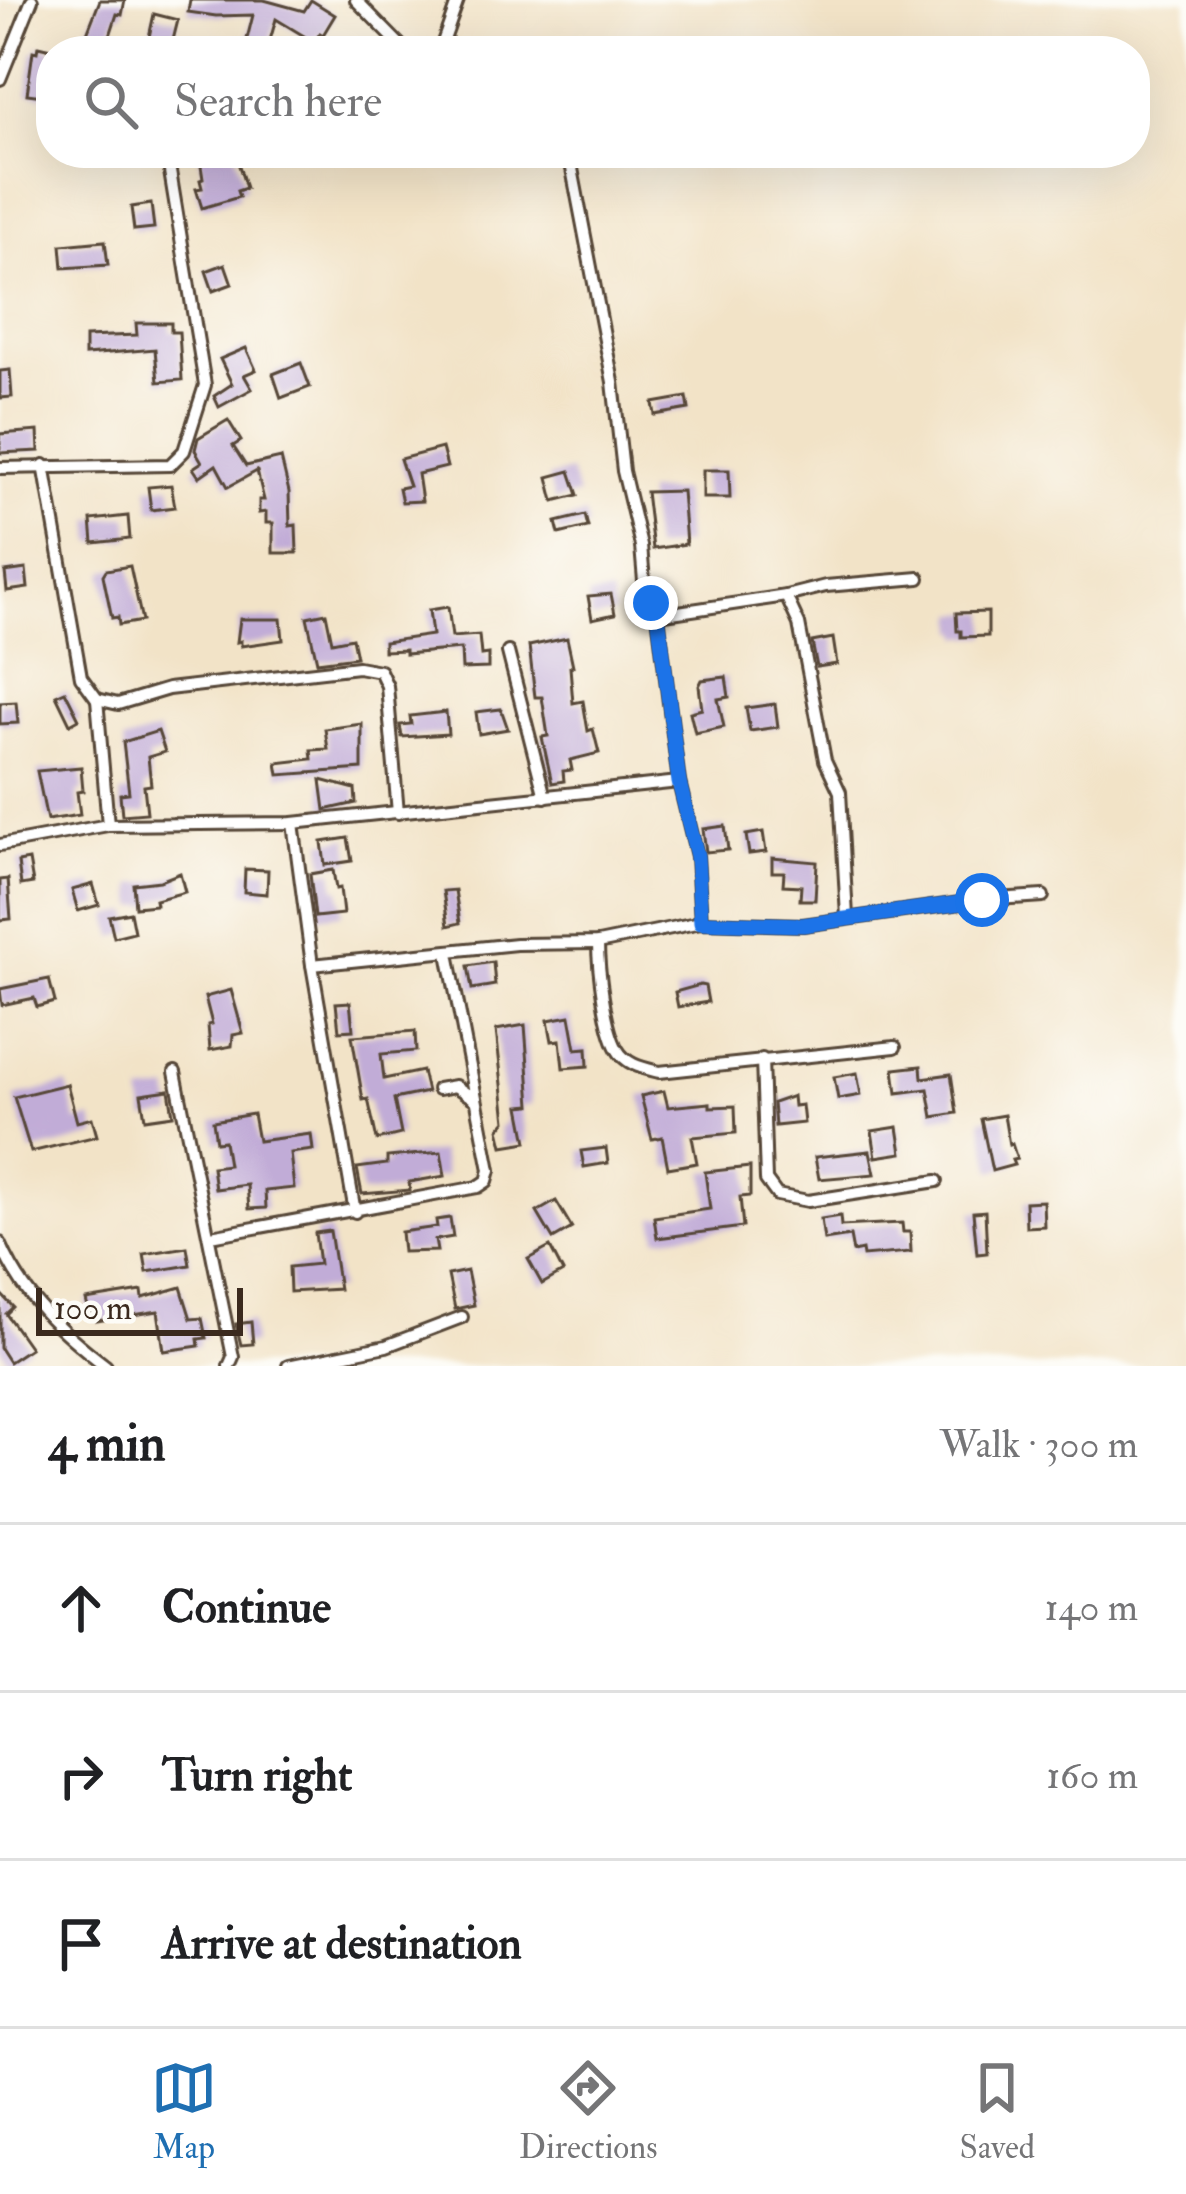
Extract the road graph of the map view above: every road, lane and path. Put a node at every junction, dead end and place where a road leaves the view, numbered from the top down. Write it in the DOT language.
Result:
graph roads {
  1 [pos="32,0"];
  2 [pos="356,0"];
  3 [pos="458,0"];
  4 [pos="391,36"];
  5 [pos="445,36"];
  6 [pos="0,79"];
  7 [pos="170,168"];
  8 [pos="572,168"];
  9 [pos="44,465"];
  10 [pos="0,468"];
  11 [pos="919,578"];
  12 [pos="786,596"];
  13 [pos="658,614"];
  14 [pos="508,652"];
  15 [pos="97,698"];
  16 [pos="679,782"];
  17 [pos="545,796"];
  18 [pos="398,813"];
  19 [pos="293,823"];
  20 [pos="108,825"];
  21 [pos="0,845"];
  22 [pos="1043,896"];
  23 [pos="847,916"];
  24 [pos="701,922"];
  25 [pos="598,943"];
  26 [pos="448,953"];
  27 [pos="312,965"];
  28 [pos="895,1047"];
  29 [pos="763,1059"];
  30 [pos="175,1072"];
  31 [pos="438,1089"];
  32 [pos="476,1100"];
  33 [pos="937,1181"];
  34 [pos="355,1212"];
  35 [pos="211,1236"];
  36 [pos="0,1244"];
  37 [pos="462,1317"];
  38 [pos="106,1366"];
  39 [pos="230,1366"];
  40 [pos="288,1366"];
  1 -- 6 [label="street"];
  2 -- 4 [label="street"];
  3 -- 5 [label="street"];
  7 -- 9 [label="street"];
  8 -- 13 [label="street"];
  9 -- 10 [label="street"];
  9 -- 15 [label="street"];
  11 -- 12 [label="street"];
  12 -- 13 [label="street"];
  12 -- 23 [label="street"];
  13 -- 16 [label="street"];
  14 -- 17 [label="street"];
  15 -- 18 [label="street"];
  15 -- 20 [label="street"];
  16 -- 17 [label="street"];
  16 -- 24 [label="street"];
  17 -- 18 [label="street"];
  18 -- 19 [label="street"];
  19 -- 20 [label="street"];
  19 -- 27 [label="street"];
  20 -- 21 [label="street"];
  22 -- 23 [label="street"];
  23 -- 24 [label="street"];
  24 -- 25 [label="street"];
  25 -- 26 [label="street"];
  25 -- 29 [label="street"];
  26 -- 27 [label="street"];
  26 -- 32 [label="street"];
  27 -- 34 [label="street"];
  28 -- 29 [label="street"];
  29 -- 33 [label="street"];
  30 -- 35 [label="street"];
  31 -- 32 [label="street"];
  32 -- 34 [label="street"];
  34 -- 35 [label="street"];
  35 -- 39 [label="street"];
  36 -- 38 [label="street"];
  37 -- 40 [label="street"];
}
